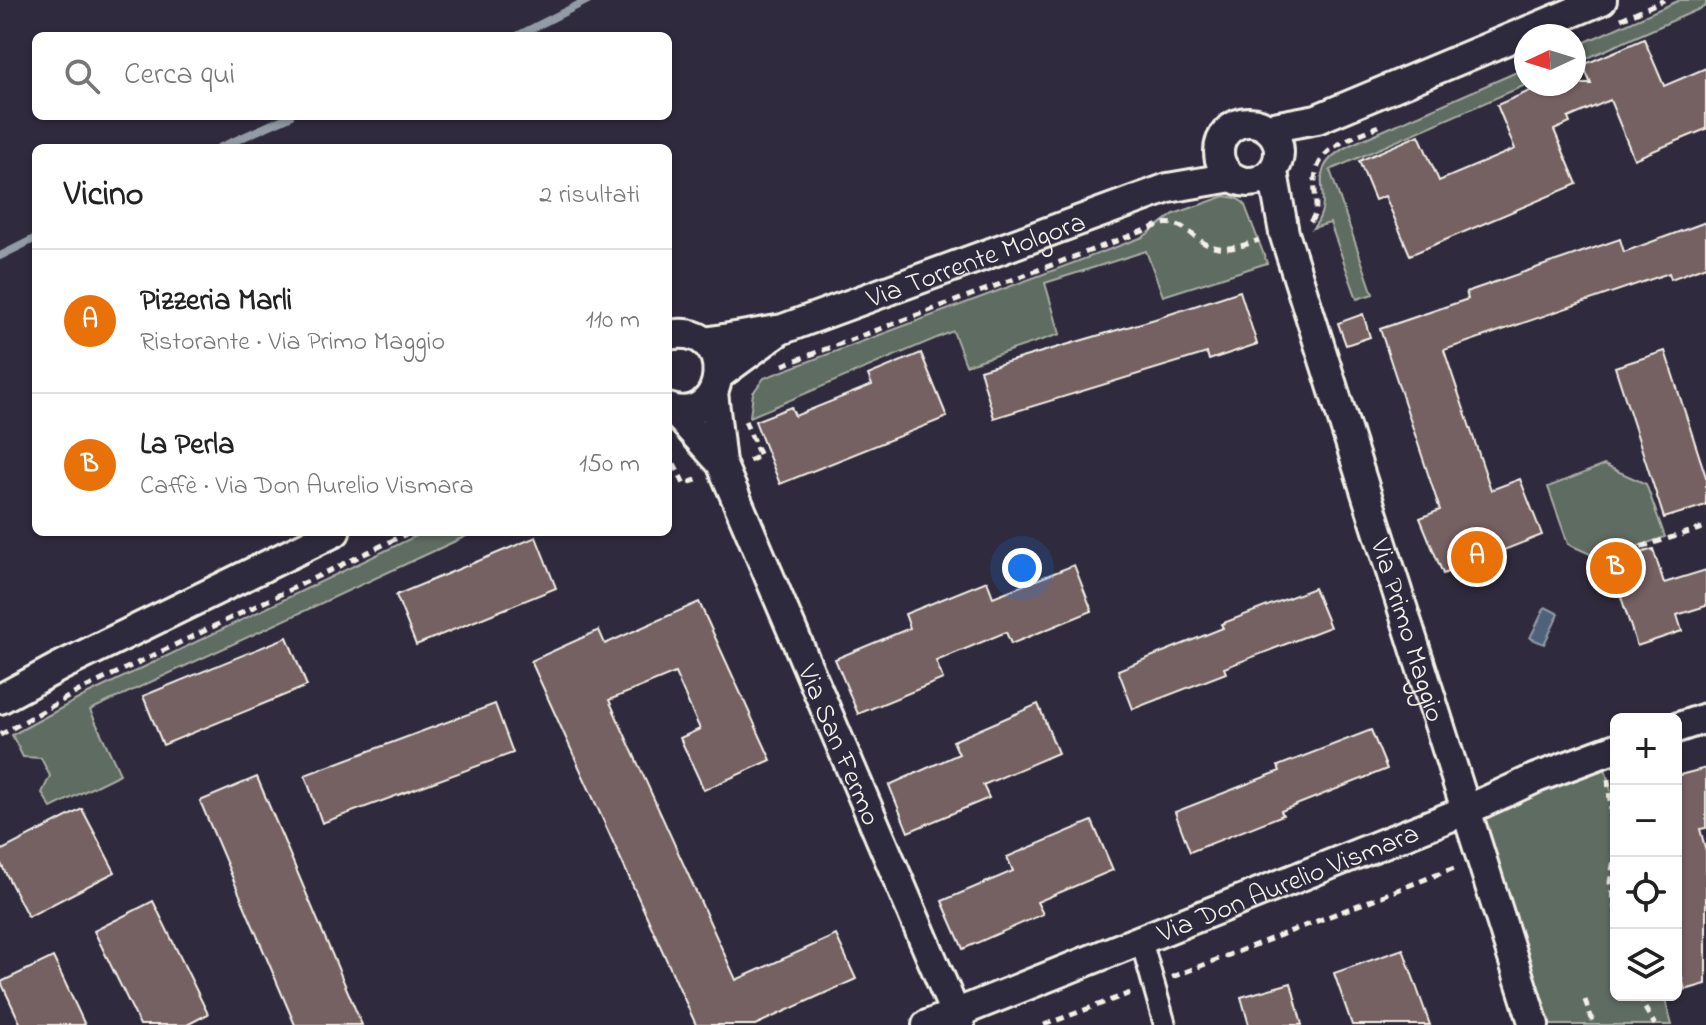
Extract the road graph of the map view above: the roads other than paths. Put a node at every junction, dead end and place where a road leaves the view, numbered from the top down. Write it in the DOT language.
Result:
graph roads {
  1 [pos="1602,0"];
  2 [pos="1219,149"];
  3 [pos="1274,149"];
  4 [pos="1237,180"];
  5 [pos="1168,188"];
  6 [pos="1284,233"];
  7 [pos="783,329"];
  8 [pos="672,334"];
  9 [pos="705,342"];
  10 [pos="716,384"];
  11 [pos="672,410"];
  12 [pos="672,411"];
  13 [pos="722,467"];
  14 [pos="327,536"];
  15 [pos="0,699"];
  16 [pos="1706,718"];
  17 [pos="1682,726"];
  18 [pos="1609,750"];
  19 [pos="1467,810"];
  20 [pos="1141,940"];
  21 [pos="958,1019"];
  22 [pos="927,1025"];
  23 [pos="1165,1025"];
  24 [pos="1534,1025"];
  1 -- 3 [label="street, Via Torrente Molgora"];
  2 -- 3 [label="street, Via Torrente Molgora"];
  2 -- 4 [label="street"];
  2 -- 5 [label="street, Via Torrente Molgora"];
  3 -- 4 [label="street, Via Torrente Molgora"];
  3 -- 6 [label="street, Via Primo Maggio"];
  4 -- 5 [label="street, Via Torrente Molgora"];
  4 -- 6 [label="street, Via Primo Maggio"];
  5 -- 7 [label="street, Via Torrente Molgora"];
  6 -- 19 [label="street, Via Primo Maggio"];
  7 -- 9 [label="street, Via Torrente Molgora"];
  7 -- 10 [label="street, Via Torrente Molgora"];
  8 -- 9 [label="street, Via Torrente Molgora"];
  9 -- 10 [label="street"];
  10 -- 11 [label="street, Via Torrente Molgora"];
  10 -- 13 [label="street"];
  12 -- 13 [label="street"];
  13 -- 21 [label="street, Via San Fermo"];
  14 -- 15 [label="street"];
  16 -- 17 [label="street"];
  18 -- 19 [label="street, Via Don Aurelio Vismara"];
  19 -- 20 [label="street, Via Don Aurelio Vismara"];
  19 -- 24 [label="street, Via Primo Maggio"];
  20 -- 21 [label="street, Via Don Aurelio Vismara"];
  20 -- 23 [label="street"];
  21 -- 22 [label="street, Via Don Aurelio Vismara"];
}
